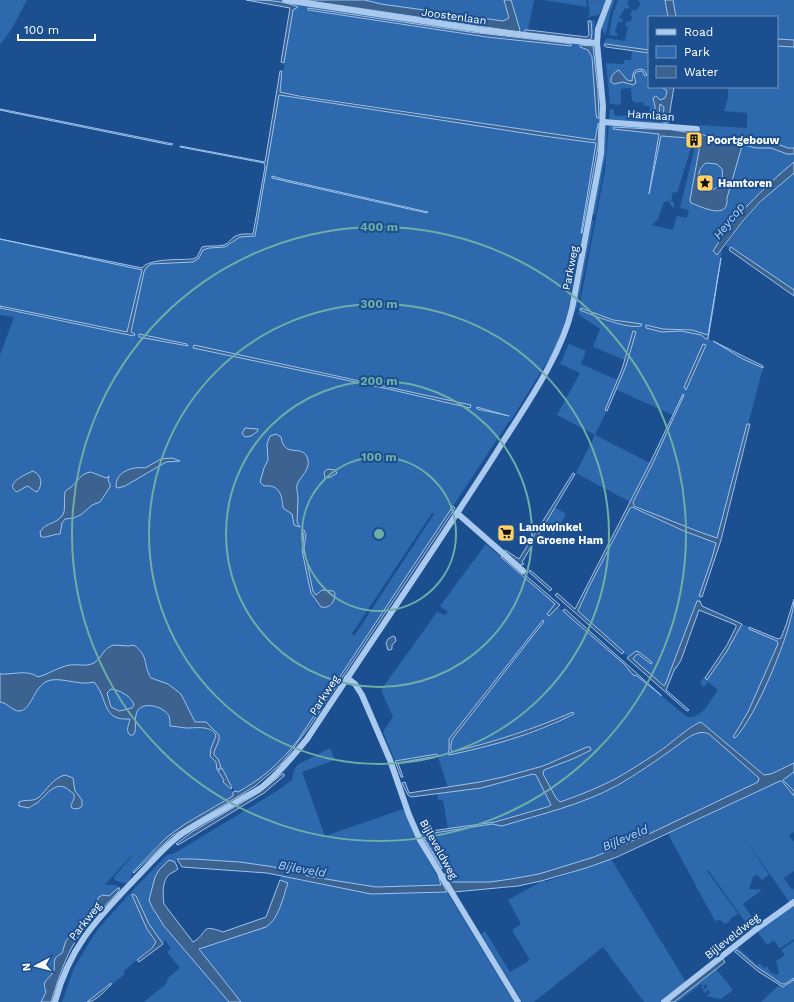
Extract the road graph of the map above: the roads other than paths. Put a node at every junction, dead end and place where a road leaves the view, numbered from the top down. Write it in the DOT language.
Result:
graph roads {
  1 [pos="284,0"];
  2 [pos="609,0"];
  3 [pos="597,42"];
  4 [pos="603,122"];
  5 [pos="696,129"];
  6 [pos="457,513"];
  7 [pos="523,570"];
  8 [pos="347,678"];
  9 [pos="167,846"];
  10 [pos="171,852"];
  11 [pos="794,902"];
  12 [pos="55,1002"];
  13 [pos="518,1002"];
  14 [pos="664,1002"];
  1 -- 3 [label="street, Joostenlaan"];
  2 -- 3 [label="street, Parkweg"];
  3 -- 4 [label="street, Parkweg"];
  4 -- 5 [label="street, Hamlaan"];
  4 -- 6 [label="street, Parkweg"];
  6 -- 7 [label="street"];
  6 -- 8 [label="street, Parkweg"];
  8 -- 9 [label="street, Parkweg"];
  8 -- 13 [label="street, Bijleveldweg"];
  9 -- 10 [label="street"];
  9 -- 12 [label="street, Parkweg"];
  11 -- 14 [label="street, Bijleveldweg"];
}
